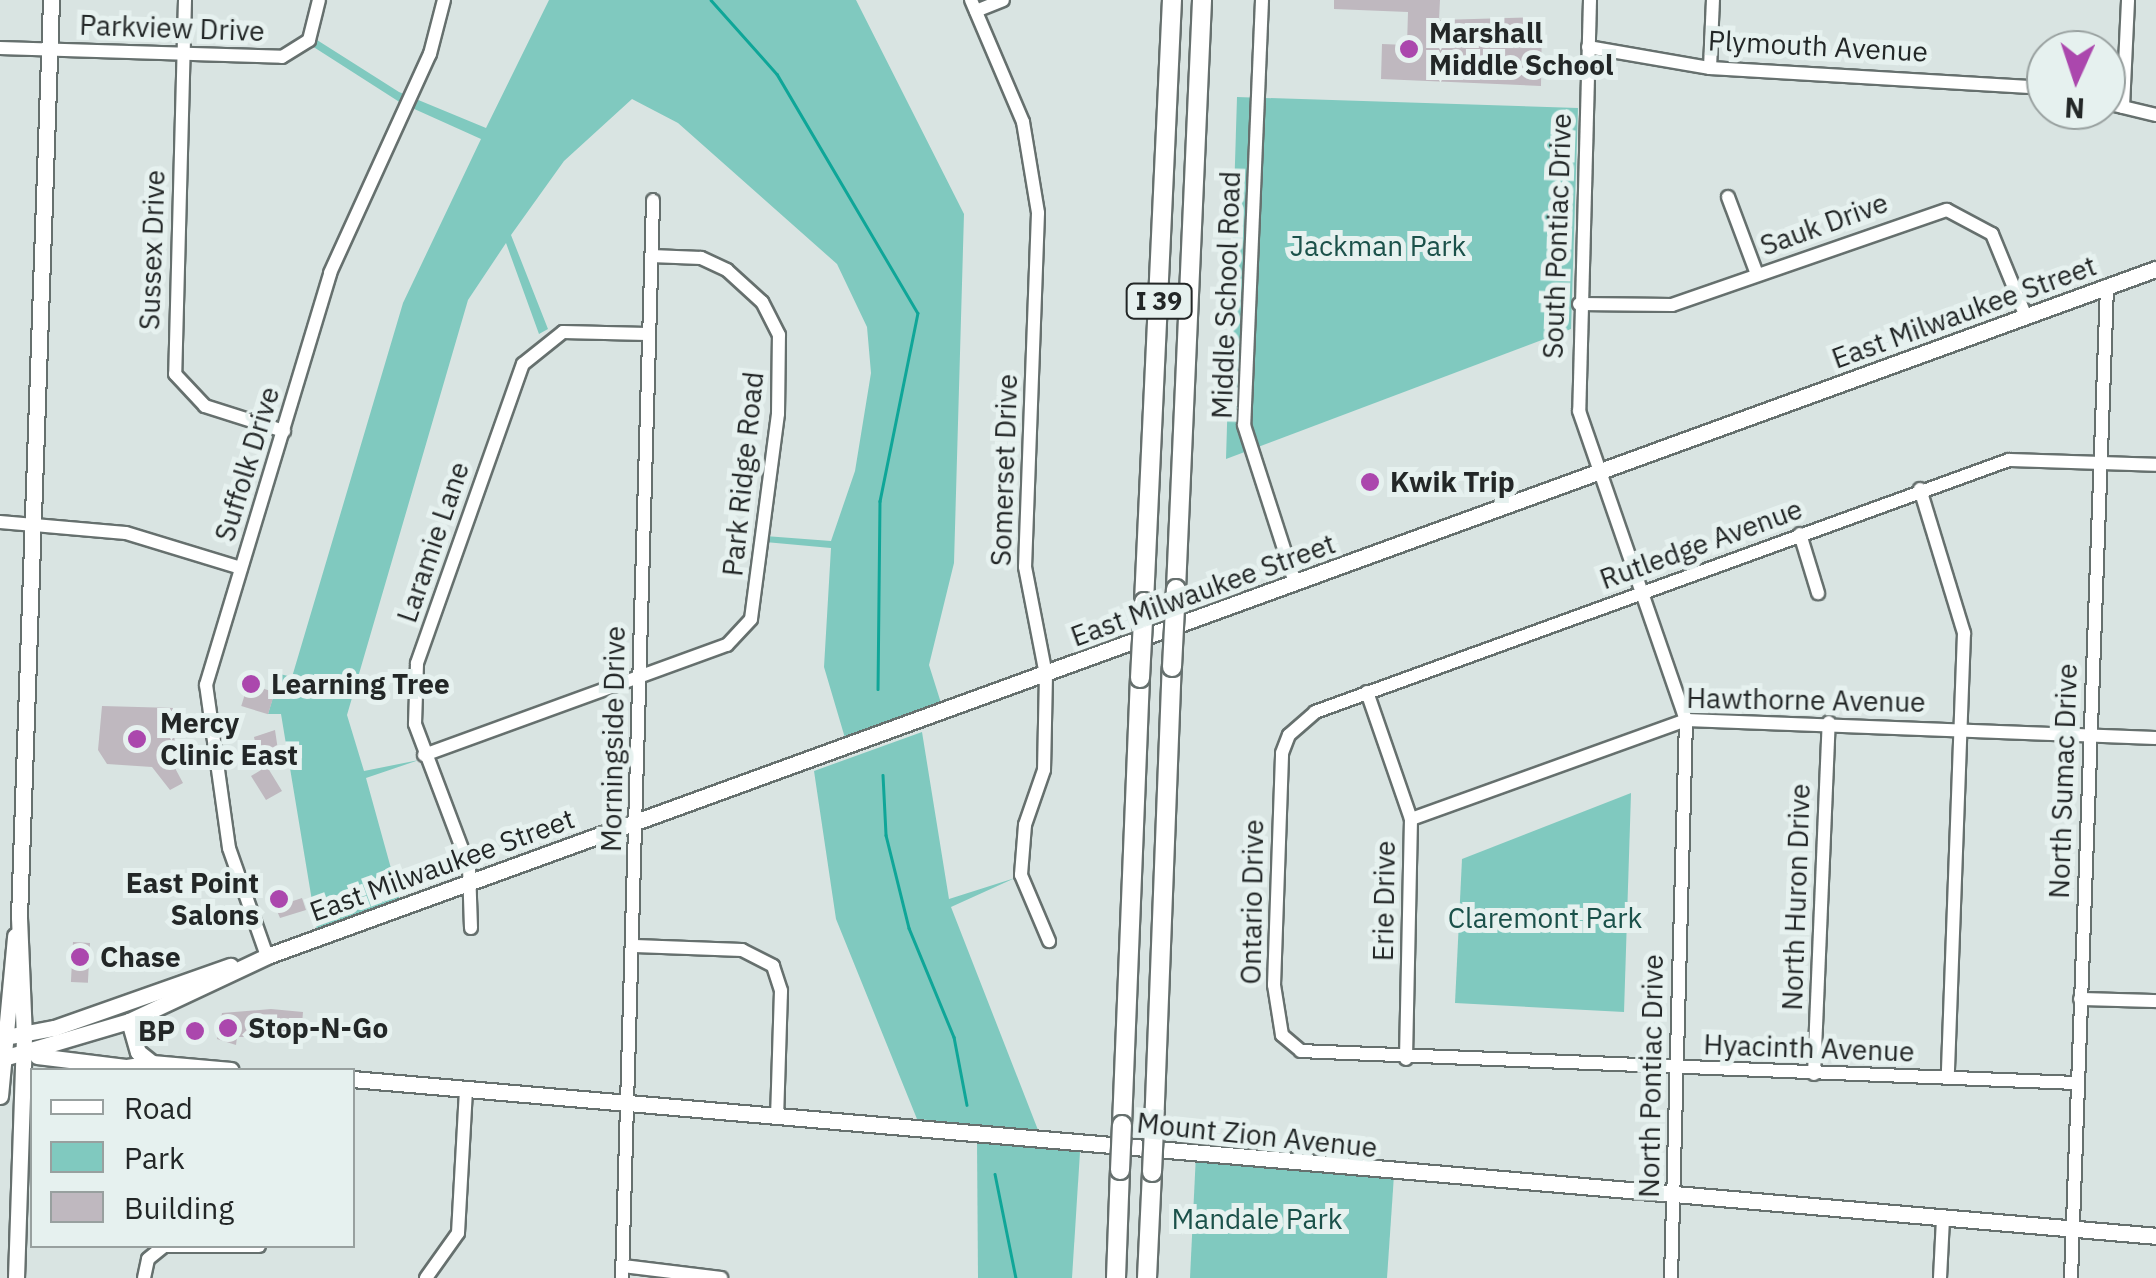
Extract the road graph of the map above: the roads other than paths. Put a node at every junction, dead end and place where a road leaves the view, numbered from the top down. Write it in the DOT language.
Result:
graph roads {
  1 [pos="51,0"];
  2 [pos="185,0"];
  3 [pos="319,0"];
  4 [pos="444,0"];
  5 [pos="1003,0"];
  6 [pos="1172,0"];
  7 [pos="1202,0"];
  8 [pos="1262,0"];
  9 [pos="1590,0"];
  10 [pos="1713,0"];
  11 [pos="2128,0"];
  12 [pos="973,6"];
  13 [pos="2126,43"];
  14 [pos="1588,47"];
  15 [pos="0,48"];
  16 [pos="49,49"];
  17 [pos="183,54"];
  18 [pos="1710,68"];
  19 [pos="2026,85"];
  20 [pos="2126,108"];
  21 [pos="2156,114"];
  22 [pos="1728,196"];
  23 [pos="653,200"];
  24 [pos="651,256"];
  25 [pos="2156,269"];
  26 [pos="1757,274"];
  27 [pos="2107,286"];
  28 [pos="1579,304"];
  29 [pos="2026,317"];
  30 [pos="648,334"];
  31 [pos="284,430"];
  32 [pos="2099,462"];
  33 [pos="2156,464"];
  34 [pos="1596,472"];
  35 [pos="1920,490"];
  36 [pos="0,522"];
  37 [pos="32,525"];
  38 [pos="1800,534"];
  39 [pos="241,568"];
  40 [pos="1295,584"];
  41 [pos="1642,592"];
  42 [pos="1818,593"];
  43 [pos="644,674"];
  44 [pos="1046,676"];
  45 [pos="1367,692"];
  46 [pos="1686,720"];
  47 [pos="1828,722"];
  48 [pos="1961,727"];
  49 [pos="2090,736"];
  50 [pos="2156,738"];
  51 [pos="1285,744"];
  52 [pos="424,755"];
  53 [pos="638,819"];
  54 [pos="1412,819"];
  55 [pos="471,880"];
  56 [pos="19,918"];
  57 [pos="471,928"];
  58 [pos="1050,941"];
  59 [pos="635,946"];
  60 [pos="268,956"];
  61 [pos="2080,998"];
  62 [pos="125,1002"];
  63 [pos="2156,1002"];
  64 [pos="129,1021"];
  65 [pos="24,1037"];
  66 [pos="1,1038"];
  67 [pos="1302,1050"];
  68 [pos="24,1054"];
  69 [pos="1,1059"];
  70 [pos="1406,1059"];
  71 [pos="152,1063"];
  72 [pos="208,1068"];
  73 [pos="1676,1068"];
  74 [pos="1814,1074"];
  75 [pos="1948,1078"];
  76 [pos="355,1079"];
  77 [pos="2076,1083"];
  78 [pos="466,1088"];
  79 [pos="0,1096"];
  80 [pos="629,1101"];
  81 [pos="777,1116"];
  82 [pos="1673,1197"];
  83 [pos="1942,1219"];
  84 [pos="2072,1229"];
  85 [pos="2156,1236"];
  86 [pos="162,1248"];
  87 [pos="622,1272"];
  88 [pos="16,1278"];
  89 [pos="144,1278"];
  90 [pos="426,1278"];
  91 [pos="722,1278"];
  92 [pos="1116,1278"];
  93 [pos="1147,1278"];
  94 [pos="1671,1278"];
  95 [pos="1940,1278"];
  96 [pos="2070,1278"];
  1 -- 16 [label="main road"];
  2 -- 17 [label="street, Sussex Drive"];
  3 -- 17 [label="street, Parkview Drive"];
  4 -- 31 [label="street, Suffolk Drive"];
  5 -- 12 [label="street"];
  6 -- 92 [label="highway, I 39, bridge"];
  7 -- 93 [label="highway, I 39, bridge"];
  8 -- 40 [label="street, Middle School Road"];
  9 -- 14 [label="street, South Pontiac Drive"];
  10 -- 18 [label="street"];
  11 -- 13 [label="street"];
  12 -- 44 [label="street, Somerset Drive"];
  14 -- 18 [label="street, Plymouth Avenue"];
  14 -- 28 [label="street, South Pontiac Drive"];
  15 -- 16 [label="street, Parkview Drive"];
  16 -- 17 [label="street, Parkview Drive"];
  16 -- 37 [label="main road"];
  17 -- 31 [label="street, Sussex Drive"];
  18 -- 19 [label="street, Plymouth Avenue"];
  20 -- 21 [label="street"];
  22 -- 26 [label="street"];
  23 -- 24 [label="street, Morningside Drive"];
  24 -- 30 [label="street, Morningside Drive"];
  24 -- 43 [label="street, Park Ridge Road"];
  25 -- 27 [label="main road, East Milwaukee Street"];
  26 -- 28 [label="street, Sauk Drive"];
  26 -- 29 [label="street, Sauk Drive"];
  27 -- 29 [label="main road, East Milwaukee Street"];
  27 -- 32 [label="street, North Sumac Drive"];
  28 -- 34 [label="street, South Pontiac Drive"];
  29 -- 34 [label="main road, East Milwaukee Street"];
  30 -- 43 [label="street, Morningside Drive"];
  30 -- 52 [label="street, Laramie Lane"];
  31 -- 39 [label="street, Suffolk Drive"];
  32 -- 33 [label="street, Rutledge Avenue"];
  32 -- 35 [label="street, Rutledge Avenue"];
  32 -- 49 [label="street, North Sumac Drive"];
  34 -- 40 [label="main road, East Milwaukee Street"];
  34 -- 41 [label="street, North Pontiac Drive"];
  35 -- 38 [label="street, Rutledge Avenue"];
  35 -- 48 [label="street"];
  36 -- 37 [label="street"];
  37 -- 39 [label="street"];
  37 -- 56 [label="main road"];
  38 -- 41 [label="street, Rutledge Avenue"];
  38 -- 42 [label="street"];
  39 -- 60 [label="street, Suffolk Drive"];
  40 -- 44 [label="main road, East Milwaukee Street"];
  41 -- 45 [label="street, Rutledge Avenue"];
  41 -- 46 [label="street, North Pontiac Drive"];
  43 -- 52 [label="street"];
  43 -- 53 [label="street, Morningside Drive"];
  44 -- 53 [label="main road, East Milwaukee Street"];
  44 -- 58 [label="street, Somerset Drive"];
  45 -- 51 [label="street, Rutledge Avenue"];
  45 -- 54 [label="street, Erie Drive"];
  46 -- 47 [label="street, Hawthorne Avenue"];
  46 -- 54 [label="street, Hawthorne Avenue"];
  46 -- 73 [label="street, North Pontiac Drive"];
  47 -- 48 [label="street, Hawthorne Avenue"];
  47 -- 74 [label="street, North Huron Drive"];
  48 -- 49 [label="street, Hawthorne Avenue"];
  48 -- 75 [label="street"];
  49 -- 50 [label="street, Hawthorne Avenue"];
  49 -- 61 [label="street, North Sumac Drive"];
  51 -- 67 [label="street, Ontario Drive"];
  52 -- 55 [label="street, Laramie Lane"];
  53 -- 55 [label="main road, East Milwaukee Street"];
  53 -- 59 [label="street, Morningside Drive"];
  54 -- 70 [label="street, Erie Drive"];
  55 -- 57 [label="street, Laramie Lane"];
  55 -- 60 [label="main road, East Milwaukee Street"];
  56 -- 65 [label="main road"];
  56 -- 66 [label="main road"];
  59 -- 80 [label="street, Morningside Drive"];
  59 -- 81 [label="street"];
  60 -- 62 [label="main road, East Milwaukee Street"];
  60 -- 64 [label="main road, East Milwaukee Street"];
  61 -- 63 [label="street"];
  61 -- 77 [label="street, North Sumac Drive"];
  62 -- 64 [label="street"];
  62 -- 65 [label="main road, East Milwaukee Street"];
  64 -- 68 [label="main road, East Milwaukee Street"];
  64 -- 71 [label="main road"];
  65 -- 66 [label="main road, East Milwaukee Street"];
  65 -- 68 [label="main road"];
  66 -- 69 [label="main road"];
  67 -- 70 [label="street, Hyacinth Avenue"];
  68 -- 69 [label="main road, East Milwaukee Street"];
  68 -- 71 [label="main road"];
  68 -- 88 [label="main road"];
  69 -- 79 [label="main road"];
  70 -- 73 [label="street, Hyacinth Avenue"];
  71 -- 72 [label="main road"];
  73 -- 74 [label="street, Hyacinth Avenue"];
  73 -- 82 [label="street, North Pontiac Drive"];
  74 -- 75 [label="street, Hyacinth Avenue"];
  75 -- 77 [label="street, Hyacinth Avenue"];
  76 -- 78 [label="main road, Mount Zion Avenue"];
  77 -- 84 [label="street, North Sumac Drive"];
  78 -- 80 [label="main road, Mount Zion Avenue"];
  78 -- 90 [label="street"];
  80 -- 81 [label="main road, Mount Zion Avenue"];
  80 -- 87 [label="street, Morningside Drive"];
  81 -- 82 [label="main road, Mount Zion Avenue"];
  82 -- 83 [label="main road, Mount Zion Avenue"];
  82 -- 94 [label="street, North Pontiac Drive"];
  83 -- 84 [label="main road, Mount Zion Avenue"];
  83 -- 95 [label="street"];
  84 -- 85 [label="main road, Mount Zion Avenue"];
  84 -- 96 [label="street, North Sumac Drive"];
  86 -- 89 [label="street"];
  87 -- 91 [label="street"];
}
